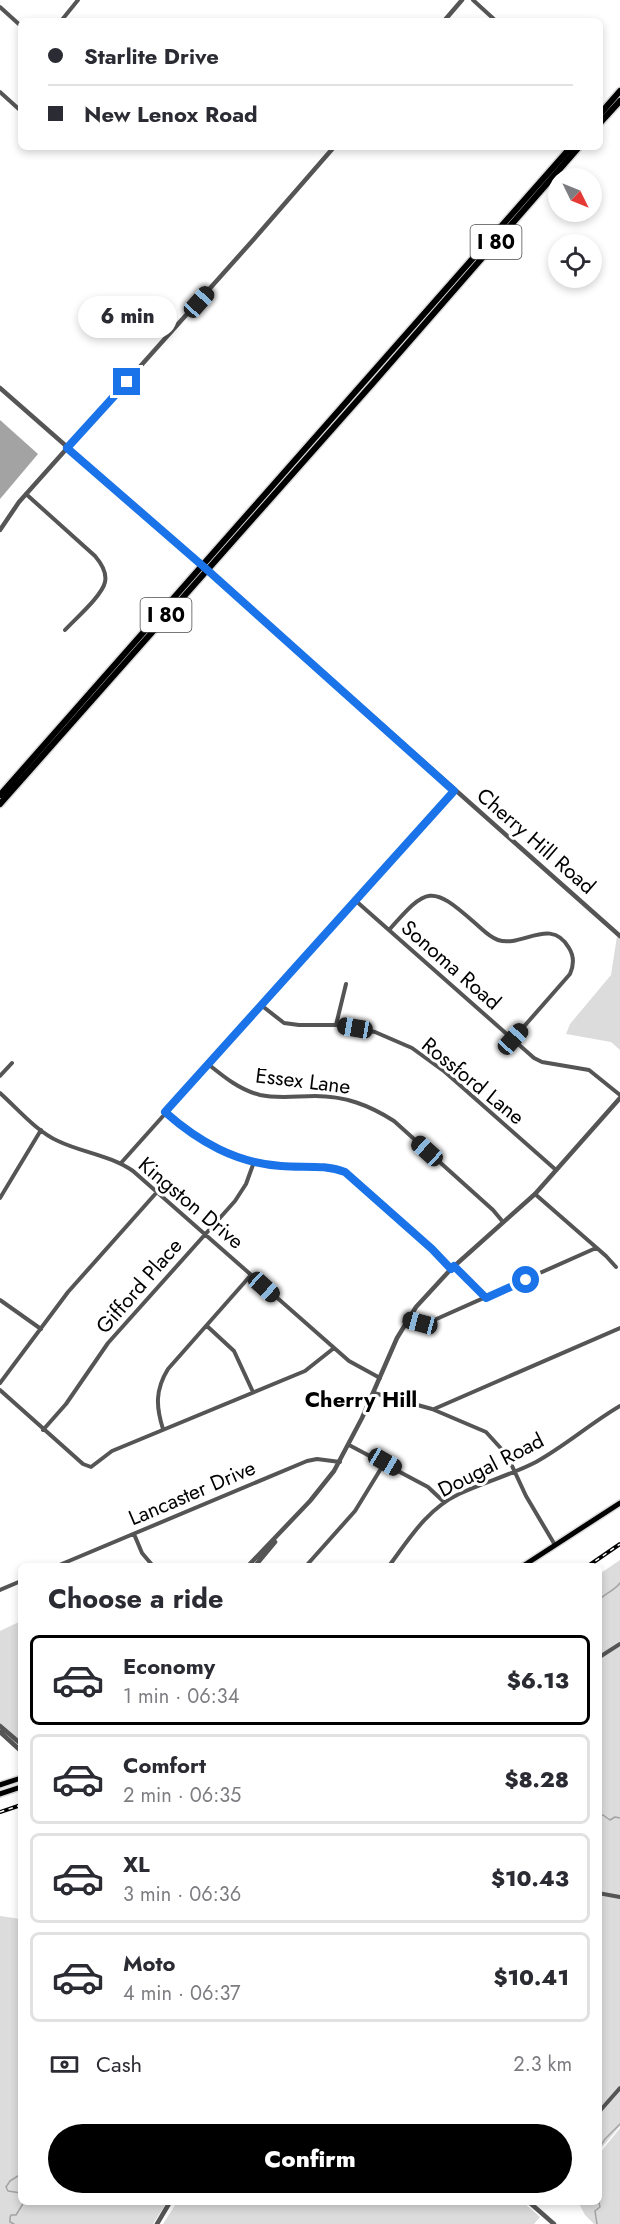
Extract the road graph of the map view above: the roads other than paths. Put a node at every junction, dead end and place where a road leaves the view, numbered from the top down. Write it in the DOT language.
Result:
graph roads {
  1 [pos="78,0"];
  2 [pos="462,0"];
  3 [pos="472,0"];
  4 [pos="0,8"];
  5 [pos="63,18"];
  6 [pos="447,18"];
  7 [pos="493,18"];
  8 [pos="18,23"];
  9 [pos="0,92"];
  10 [pos="620,92"];
  11 [pos="620,101"];
  12 [pos="18,108"];
  13 [pos="603,111"];
  14 [pos="603,120"];
  15 [pos="331,150"];
  16 [pos="568,150"];
  17 [pos="576,150"];
  18 [pos="0,388"];
  19 [pos="67,448"];
  20 [pos="26,494"];
  21 [pos="0,530"];
  22 [pos="65,630"];
  23 [pos="454,791"];
  24 [pos="0,795"];
  25 [pos="0,804"];
  26 [pos="356,902"];
  27 [pos="389,930"];
  28 [pos="620,936"];
  29 [pos="346,984"];
  30 [pos="261,1005"];
  31 [pos="336,1025"];
  32 [pos="513,1039"];
  33 [pos="12,1063"];
  34 [pos="208,1064"];
  35 [pos="0,1076"];
  36 [pos="0,1093"];
  37 [pos="620,1096"];
  38 [pos="165,1112"];
  39 [pos="41,1130"];
  40 [pos="254,1162"];
  41 [pos="121,1163"];
  42 [pos="556,1170"];
  43 [pos="157,1192"];
  44 [pos="535,1194"];
  45 [pos="0,1198"];
  46 [pos="502,1222"];
  47 [pos="206,1234"];
  48 [pos="596,1248"];
  49 [pos="452,1267"];
  50 [pos="616,1267"];
  51 [pos="251,1275"];
  52 [pos="486,1298"];
  53 [pos="0,1300"];
  54 [pos="407,1320"];
  55 [pos="207,1326"];
  56 [pos="620,1328"];
  57 [pos="41,1329"];
  58 [pos="334,1348"];
  59 [pos="380,1377"];
  60 [pos="0,1383"];
  61 [pos="0,1390"];
  62 [pos="253,1392"];
  63 [pos="374,1393"];
  64 [pos="620,1406"];
  65 [pos="432,1409"];
  66 [pos="163,1429"];
  67 [pos="43,1430"];
  68 [pos="349,1444"];
  69 [pos="340,1462"];
  70 [pos="385,1462"];
  71 [pos="515,1472"];
  72 [pos="444,1502"];
  73 [pos="620,1503"];
  74 [pos="134,1534"];
  75 [pos="280,1535"];
  76 [pos="555,1545"];
  77 [pos="64,1563"];
  78 [pos="150,1563"];
  79 [pos="251,1563"];
  80 [pos="257,1563"];
  81 [pos="309,1563"];
  82 [pos="391,1563"];
  83 [pos="528,1563"];
  84 [pos="18,1582"];
  85 [pos="0,1590"];
  86 [pos="620,1644"];
  87 [pos="602,1655"];
  88 [pos="0,1726"];
  89 [pos="0,1732"];
  90 [pos="18,1741"];
  91 [pos="18,1748"];
  92 [pos="18,1779"];
  93 [pos="0,1785"];
  94 [pos="18,1788"];
  95 [pos="0,1794"];
  96 [pos="602,1894"];
  97 [pos="620,1897"];
  98 [pos="620,2088"];
  99 [pos="602,2108"];
  100 [pos="168,2205"];
  101 [pos="532,2205"];
  102 [pos="157,2224"];
  103 [pos="554,2224"];
  1 -- 5 [label="street"];
  2 -- 6 [label="street"];
  3 -- 7 [label="street"];
  4 -- 8 [label="street"];
  9 -- 12 [label="street"];
  10 -- 13 [label="highway"];
  11 -- 14 [label="highway"];
  15 -- 19 [label="street"];
  16 -- 24 [label="highway, I 80"];
  17 -- 25 [label="highway, I 80"];
  18 -- 19 [label="street, Cherry Hill Road"];
  19 -- 20 [label="street"];
  19 -- 23 [label="street, Cherry Hill Road, bridge"];
  20 -- 21 [label="street"];
  20 -- 22 [label="street"];
  23 -- 26 [label="street"];
  23 -- 28 [label="street, Cherry Hill Road"];
  26 -- 27 [label="street, Sonoma Road"];
  26 -- 30 [label="street"];
  27 -- 32 [label="street, Sonoma Road"];
  27 -- 32 [label="street"];
  29 -- 31 [label="street"];
  30 -- 31 [label="street, Rossford Lane"];
  30 -- 34 [label="street"];
  31 -- 42 [label="street, Rossford Lane"];
  32 -- 37 [label="street, Sonoma Road"];
  33 -- 35 [label="street"];
  34 -- 38 [label="street"];
  34 -- 46 [label="street, Essex Lane"];
  36 -- 39 [label="street, Kingston Drive"];
  37 -- 42 [label="street"];
  38 -- 40 [label="street"];
  38 -- 41 [label="street"];
  39 -- 41 [label="street, Kingston Drive"];
  39 -- 45 [label="street"];
  40 -- 47 [label="street, Gifford Place"];
  40 -- 49 [label="street"];
  41 -- 43 [label="street, Kingston Drive"];
  42 -- 44 [label="street"];
  43 -- 47 [label="street, Kingston Drive"];
  43 -- 57 [label="street"];
  44 -- 46 [label="street"];
  44 -- 48 [label="street"];
  46 -- 49 [label="street"];
  47 -- 51 [label="street, Kingston Drive"];
  47 -- 67 [label="street, Gifford Place"];
  48 -- 50 [label="street"];
  48 -- 52 [label="street"];
  49 -- 52 [label="street"];
  49 -- 54 [label="street"];
  51 -- 55 [label="street"];
  51 -- 58 [label="street, Kingston Drive"];
  52 -- 54 [label="street"];
  53 -- 57 [label="street"];
  54 -- 59 [label="street"];
  55 -- 62 [label="street"];
  55 -- 66 [label="street"];
  56 -- 65 [label="street"];
  57 -- 60 [label="street"];
  58 -- 59 [label="street, Kingston Drive"];
  58 -- 62 [label="street"];
  59 -- 63 [label="street"];
  61 -- 67 [label="street"];
  62 -- 66 [label="street"];
  63 -- 65 [label="street"];
  63 -- 68 [label="street"];
  64 -- 71 [label="street, Dougal Road"];
  65 -- 71 [label="street"];
  66 -- 67 [label="street"];
  68 -- 69 [label="street"];
  68 -- 70 [label="street"];
  69 -- 74 [label="street, Lancaster Drive"];
  69 -- 75 [label="street"];
  70 -- 72 [label="street"];
  70 -- 81 [label="street"];
  71 -- 72 [label="street, Dougal Road"];
  71 -- 76 [label="street"];
  72 -- 82 [label="street, Dougal Road"];
  73 -- 76 [label="main road"];
  74 -- 77 [label="street, Lancaster Drive"];
  74 -- 78 [label="street"];
  75 -- 79 [label="street"];
  75 -- 80 [label="street"];
  76 -- 83 [label="main road"];
  84 -- 85 [label="street"];
  86 -- 87 [label="street"];
  88 -- 90 [label="street"];
  89 -- 91 [label="street"];
  92 -- 93 [label="main road"];
  94 -- 95 [label="main road"];
  96 -- 97 [label="street"];
  98 -- 99 [label="street"];
  100 -- 102 [label="street"];
  101 -- 103 [label="street"];
}
